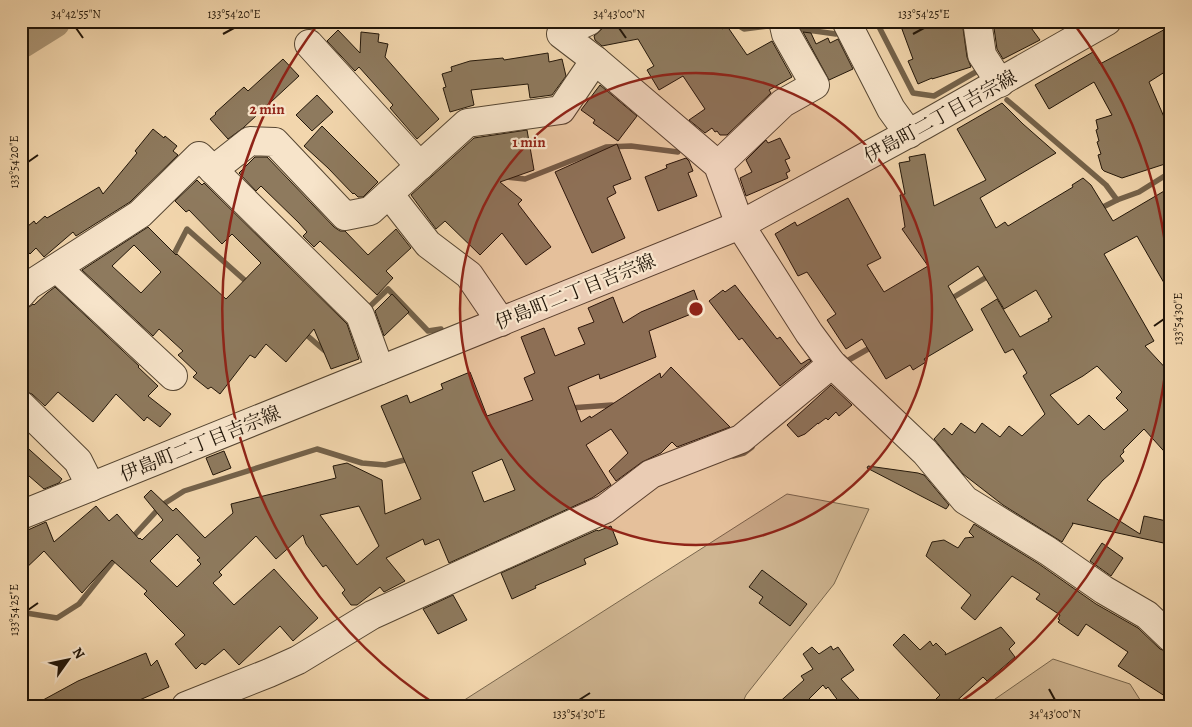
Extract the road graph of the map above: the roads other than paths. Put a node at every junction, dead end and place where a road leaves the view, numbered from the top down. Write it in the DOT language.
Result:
graph roads {
  1 [pos="589,21"];
  2 [pos="977,21"];
  3 [pos="1107,21"];
  4 [pos="849,26"];
  5 [pos="784,28"];
  6 [pos="309,44"];
  7 [pos="595,60"];
  8 [pos="1000,83"];
  9 [pos="909,134"];
  10 [pos="718,165"];
  11 [pos="420,166"];
  12 [pos="213,170"];
  13 [pos="389,194"];
  14 [pos="740,225"];
  15 [pos="57,268"];
  16 [pos="24,286"];
  17 [pos="501,322"];
  18 [pos="832,364"];
  19 [pos="380,370"];
  20 [pos="173,376"];
  21 [pos="21,405"];
  22 [pos="91,487"];
  23 [pos="21,515"];
  24 [pos="1171,638"];
  25 [pos="186,706"];
  1 -- 7 [label="street"];
  2 -- 8 [label="street"];
  3 -- 8 [label="street, 伊島町二丁目吉宗線"];
  4 -- 9 [label="street"];
  5 -- 10 [label="street"];
  6 -- 11 [label="street"];
  7 -- 10 [label="street"];
  7 -- 11 [label="street"];
  8 -- 9 [label="street, 伊島町二丁目吉宗線"];
  9 -- 14 [label="street, 伊島町二丁目吉宗線"];
  10 -- 14 [label="street"];
  11 -- 13 [label="street"];
  12 -- 13 [label="street"];
  12 -- 15 [label="street"];
  12 -- 19 [label="street"];
  13 -- 17 [label="street"];
  14 -- 17 [label="street, 伊島町二丁目吉宗線"];
  14 -- 18 [label="street"];
  15 -- 16 [label="street"];
  15 -- 20 [label="street"];
  17 -- 19 [label="street, 伊島町二丁目吉宗線"];
  18 -- 24 [label="street"];
  18 -- 25 [label="street"];
  19 -- 22 [label="street, 伊島町二丁目吉宗線"];
  21 -- 22 [label="street"];
  22 -- 23 [label="street, 伊島町二丁目吉宗線"];
}
